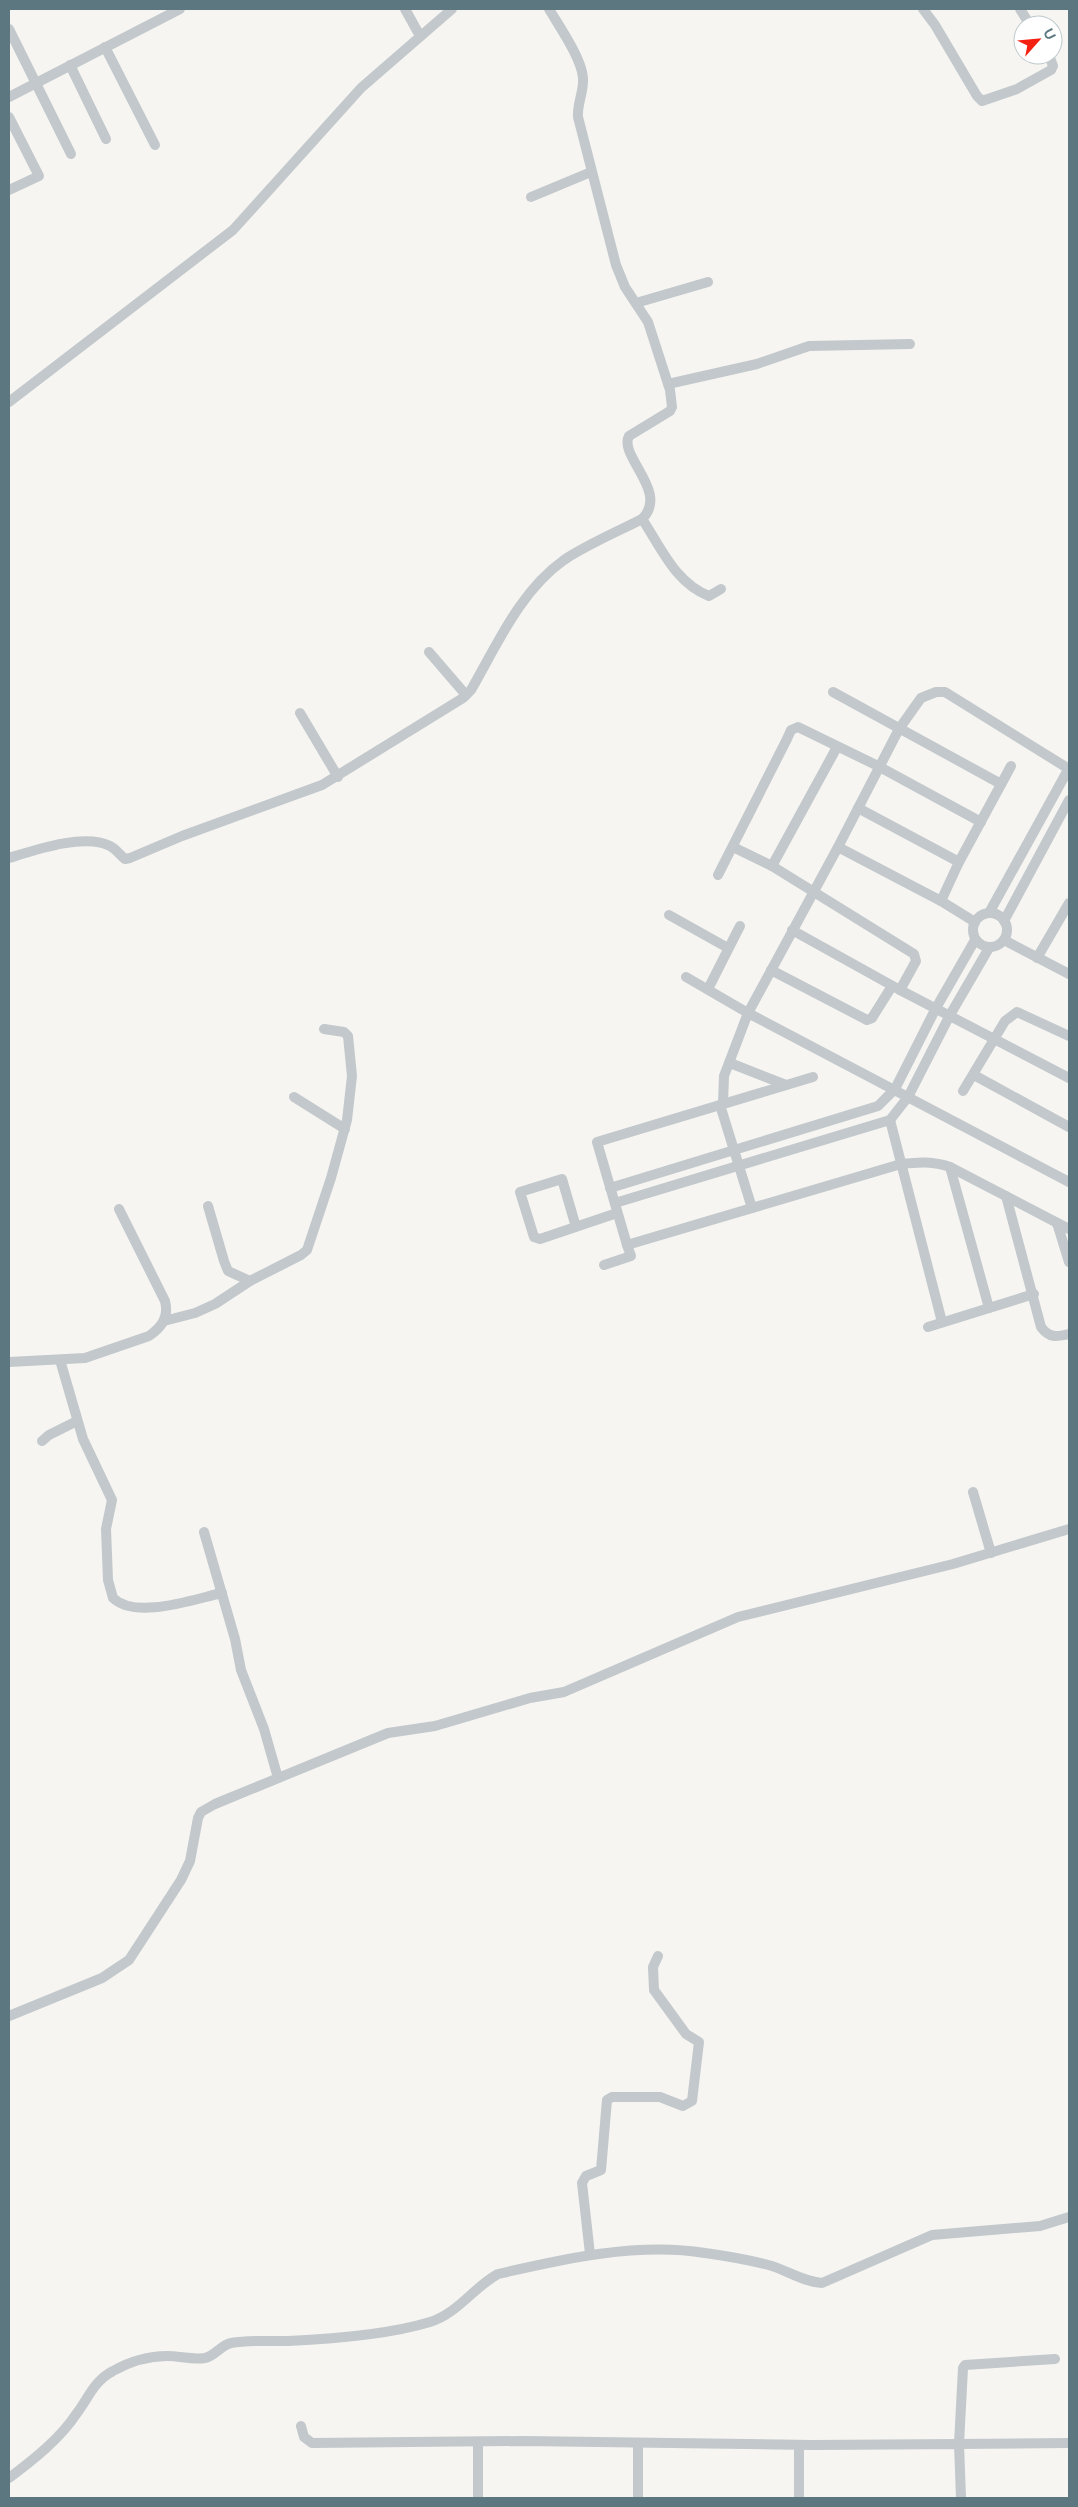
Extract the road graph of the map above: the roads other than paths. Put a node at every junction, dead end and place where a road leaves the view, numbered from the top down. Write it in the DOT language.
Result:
graph roads {
  1 [pos="180,9"];
  2 [pos="405,9"];
  3 [pos="452,9"];
  4 [pos="549,9"];
  5 [pos="923,9"];
  6 [pos="9,29"];
  7 [pos="420,36"];
  8 [pos="11,41"];
  9 [pos="105,48"];
  10 [pos="1053,65"];
  11 [pos="70,66"];
  12 [pos="36,84"];
  13 [pos="9,97"];
  14 [pos="9,117"];
  15 [pos="106,139"];
  16 [pos="155,145"];
  17 [pos="71,154"];
  18 [pos="591,172"];
  19 [pos="9,190"];
  20 [pos="530,197"];
  21 [pos="708,282"];
  22 [pos="636,303"];
  23 [pos="910,344"];
  24 [pos="668,384"];
  25 [pos="9,402"];
  26 [pos="642,519"];
  27 [pos="721,589"];
  28 [pos="429,652"];
  29 [pos="833,692"];
  30 [pos="466,695"];
  31 [pos="300,713"];
  32 [pos="899,729"];
  33 [pos="837,747"];
  34 [pos="878,766"];
  35 [pos="1011,766"];
  36 [pos="1069,769"];
  37 [pos="338,777"];
  38 [pos="1002,784"];
  39 [pos="1069,800"];
  40 [pos="858,808"];
  41 [pos="981,822"];
  42 [pos="733,847"];
  43 [pos="838,847"];
  44 [pos="9,858"];
  45 [pos="959,862"];
  46 [pos="772,866"];
  47 [pos="718,875"];
  48 [pos="814,892"];
  49 [pos="941,901"];
  50 [pos="1069,903"];
  51 [pos="989,913"];
  52 [pos="669,915"];
  53 [pos="1066,918"];
  54 [pos="1004,921"];
  55 [pos="975,922"];
  56 [pos="740,926"];
  57 [pos="792,930"];
  58 [pos="975,940"];
  59 [pos="1004,940"];
  60 [pos="728,948"];
  61 [pos="989,948"];
  62 [pos="1037,958"];
  63 [pos="771,970"];
  64 [pos="1069,974"];
  65 [pos="686,976"];
  66 [pos="896,988"];
  67 [pos="708,989"];
  68 [pos="936,1008"];
  69 [pos="748,1013"];
  70 [pos="950,1016"];
  71 [pos="324,1029"];
  72 [pos="1069,1036"];
  73 [pos="995,1039"];
  74 [pos="730,1063"];
  75 [pos="974,1075"];
  76 [pos="813,1077"];
  77 [pos="1069,1078"];
  78 [pos="786,1085"];
  79 [pos="895,1089"];
  80 [pos="963,1091"];
  81 [pos="294,1096"];
  82 [pos="908,1097"];
  83 [pos="720,1105"];
  84 [pos="890,1120"];
  85 [pos="1069,1127"];
  86 [pos="345,1129"];
  87 [pos="735,1150"];
  88 [pos="901,1164"];
  89 [pos="740,1166"];
  90 [pos="950,1168"];
  91 [pos="1069,1182"];
  92 [pos="610,1188"];
  93 [pos="1006,1196"];
  94 [pos="208,1206"];
  95 [pos="616,1208"];
  96 [pos="752,1208"];
  97 [pos="118,1209"];
  98 [pos="1057,1222"];
  99 [pos="576,1227"];
  100 [pos="1069,1229"];
  101 [pos="627,1245"];
  102 [pos="1069,1262"];
  103 [pos="604,1265"];
  104 [pos="250,1281"];
  105 [pos="1034,1294"];
  106 [pos="989,1308"];
  107 [pos="164,1321"];
  108 [pos="942,1322"];
  109 [pos="928,1327"];
  110 [pos="1069,1334"];
  111 [pos="60,1360"];
  112 [pos="9,1362"];
  113 [pos="77,1421"];
  114 [pos="42,1441"];
  115 [pos="973,1492"];
  116 [pos="1069,1529"];
  117 [pos="204,1532"];
  118 [pos="990,1553"];
  119 [pos="222,1593"];
  120 [pos="278,1778"];
  121 [pos="658,1956"];
  122 [pos="9,2016"];
  123 [pos="1069,2217"];
  124 [pos="590,2254"];
  125 [pos="1055,2359"];
  126 [pos="301,2426"];
  127 [pos="478,2442"];
  128 [pos="638,2443"];
  129 [pos="1069,2443"];
  130 [pos="959,2444"];
  131 [pos="799,2445"];
  132 [pos="9,2478"];
  133 [pos="478,2498"];
  134 [pos="638,2498"];
  135 [pos="799,2498"];
  136 [pos="961,2498"];
  1 -- 9 [label="street"];
  2 -- 7 [label="street"];
  3 -- 7 [label="street"];
  4 -- 18 [label="street"];
  5 -- 10 [label="street"];
  6 -- 8 [label="street"];
  7 -- 25 [label="street"];
  8 -- 12 [label="street"];
  9 -- 11 [label="street"];
  9 -- 16 [label="street"];
  11 -- 12 [label="street"];
  11 -- 15 [label="street"];
  12 -- 13 [label="street"];
  12 -- 17 [label="street"];
  14 -- 19 [label="street"];
  18 -- 20 [label="street"];
  18 -- 22 [label="street"];
  21 -- 22 [label="street"];
  22 -- 24 [label="street"];
  23 -- 24 [label="street"];
  24 -- 26 [label="street"];
  26 -- 27 [label="street"];
  26 -- 30 [label="street"];
  28 -- 30 [label="street"];
  29 -- 32 [label="street"];
  30 -- 37 [label="street"];
  31 -- 37 [label="street"];
  32 -- 34 [label="street"];
  32 -- 36 [label="street"];
  32 -- 38 [label="street"];
  33 -- 34 [label="street"];
  33 -- 42 [label="street"];
  33 -- 46 [label="street"];
  34 -- 40 [label="street"];
  34 -- 41 [label="street"];
  35 -- 38 [label="street"];
  36 -- 51 [label="street"];
  37 -- 44 [label="street"];
  38 -- 41 [label="street"];
  39 -- 54 [label="street"];
  40 -- 43 [label="street"];
  40 -- 45 [label="street"];
  41 -- 45 [label="street"];
  42 -- 46 [label="street"];
  42 -- 47 [label="street"];
  43 -- 48 [label="street"];
  43 -- 49 [label="street"];
  45 -- 49 [label="street"];
  46 -- 48 [label="street"];
  48 -- 57 [label="street"];
  48 -- 66 [label="street"];
  49 -- 55 [label="street"];
  50 -- 53 [label="street"];
  51 -- 54 [label="street"];
  51 -- 55 [label="street"];
  52 -- 60 [label="street"];
  53 -- 62 [label="street"];
  54 -- 59 [label="street"];
  55 -- 58 [label="street"];
  56 -- 60 [label="street"];
  57 -- 63 [label="street"];
  57 -- 66 [label="street"];
  58 -- 61 [label="street"];
  58 -- 68 [label="street"];
  59 -- 61 [label="street"];
  59 -- 62 [label="street"];
  60 -- 67 [label="street"];
  61 -- 70 [label="street"];
  62 -- 64 [label="street"];
  63 -- 66 [label="street"];
  63 -- 69 [label="street"];
  65 -- 67 [label="street"];
  66 -- 68 [label="street"];
  67 -- 69 [label="street"];
  68 -- 70 [label="street"];
  68 -- 79 [label="street"];
  69 -- 74 [label="street"];
  69 -- 79 [label="street"];
  70 -- 73 [label="street"];
  70 -- 82 [label="street"];
  71 -- 86 [label="street"];
  72 -- 73 [label="street"];
  73 -- 75 [label="street"];
  73 -- 77 [label="street"];
  74 -- 78 [label="street"];
  74 -- 83 [label="street"];
  75 -- 80 [label="street"];
  75 -- 85 [label="street"];
  76 -- 78 [label="street"];
  78 -- 83 [label="street"];
  79 -- 82 [label="street"];
  79 -- 87 [label="street"];
  81 -- 86 [label="street"];
  82 -- 84 [label="street"];
  82 -- 91 [label="street"];
  83 -- 87 [label="street"];
  83 -- 92 [label="street"];
  84 -- 88 [label="street"];
  84 -- 89 [label="street"];
  86 -- 104 [label="street"];
  87 -- 89 [label="street"];
  87 -- 92 [label="street"];
  88 -- 90 [label="street"];
  88 -- 96 [label="street"];
  88 -- 108 [label="street"];
  89 -- 95 [label="street"];
  89 -- 96 [label="street"];
  90 -- 93 [label="street"];
  90 -- 106 [label="street"];
  92 -- 95 [label="street"];
  93 -- 98 [label="street"];
  93 -- 105 [label="street"];
  94 -- 104 [label="street"];
  95 -- 99 [label="street"];
  95 -- 101 [label="street"];
  96 -- 101 [label="street"];
  97 -- 107 [label="street"];
  98 -- 100 [label="street"];
  98 -- 102 [label="street"];
  99 -- 99 [label="street"];
  101 -- 103 [label="street"];
  104 -- 107 [label="street"];
  105 -- 106 [label="street"];
  105 -- 110 [label="street"];
  106 -- 108 [label="street"];
  107 -- 111 [label="street"];
  108 -- 109 [label="street"];
  111 -- 112 [label="street"];
  111 -- 113 [label="street"];
  113 -- 114 [label="street"];
  113 -- 119 [label="street"];
  115 -- 118 [label="street"];
  116 -- 118 [label="street"];
  117 -- 119 [label="street"];
  118 -- 120 [label="street"];
  119 -- 120 [label="street"];
  120 -- 122 [label="street"];
  121 -- 124 [label="street"];
  123 -- 124 [label="street"];
  124 -- 132 [label="street"];
  125 -- 130 [label="street"];
  126 -- 127 [label="street"];
  127 -- 128 [label="street"];
  127 -- 133 [label="street"];
  128 -- 131 [label="street"];
  128 -- 134 [label="street"];
  129 -- 130 [label="street"];
  130 -- 131 [label="street"];
  130 -- 136 [label="street"];
  131 -- 135 [label="street"];
}
